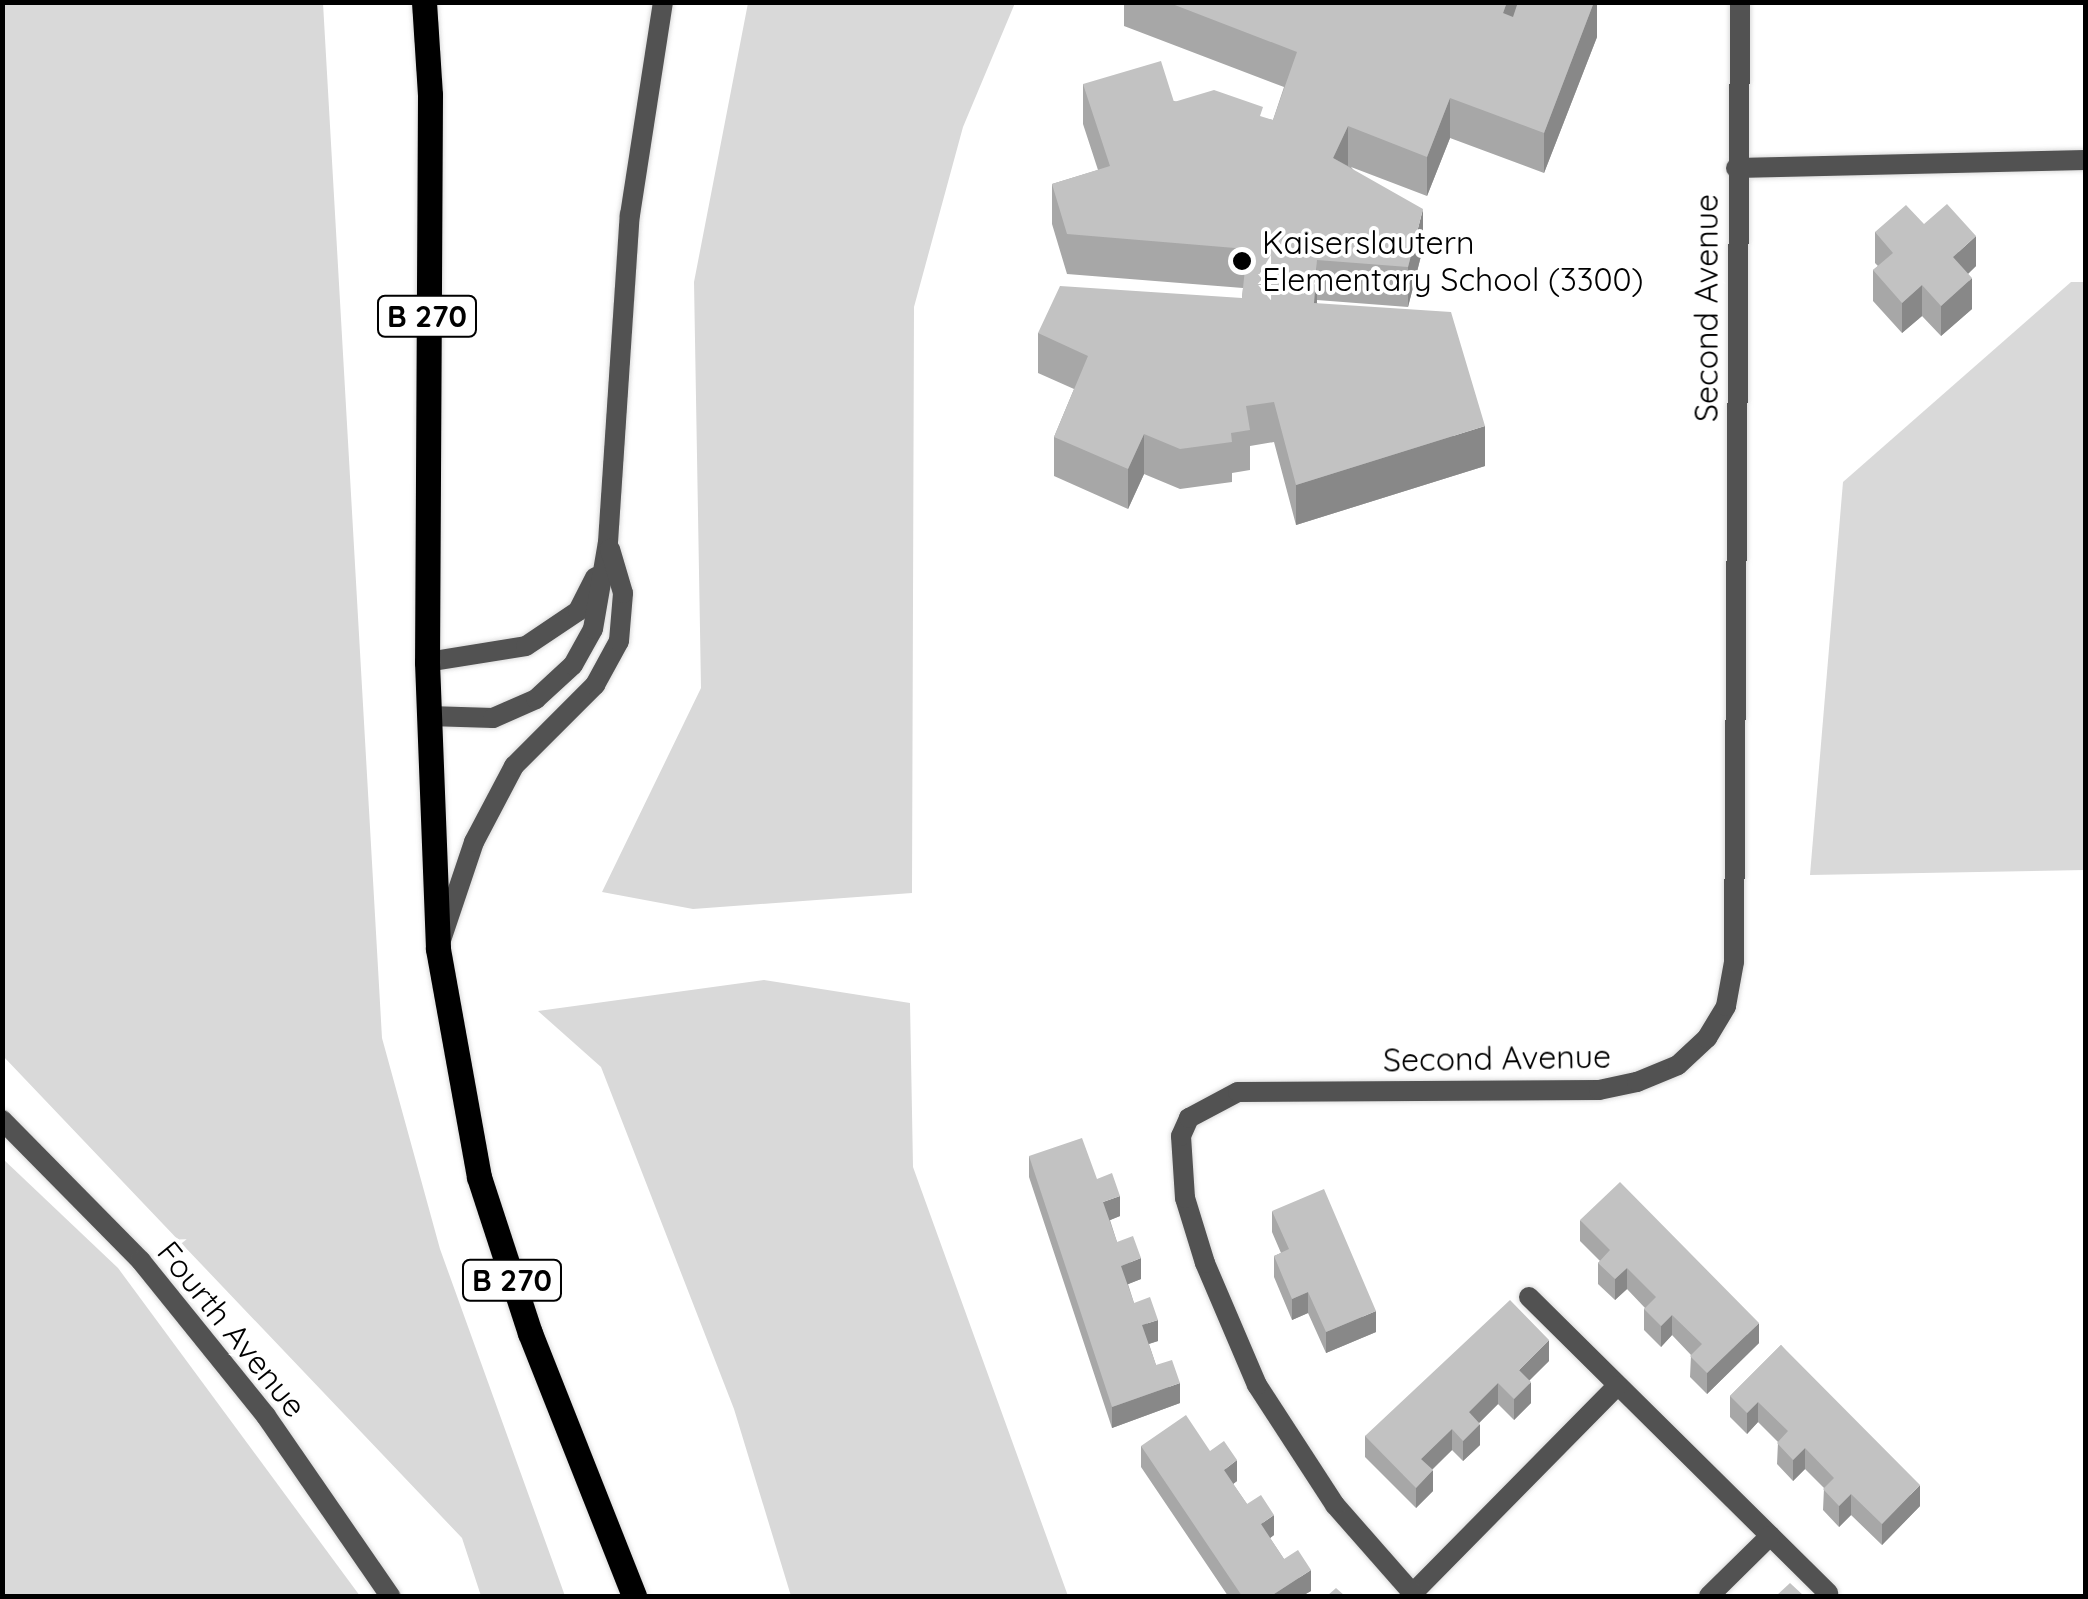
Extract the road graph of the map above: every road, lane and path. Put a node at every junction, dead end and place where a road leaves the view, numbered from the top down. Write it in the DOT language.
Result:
graph roads {
  1 [pos="424,2"];
  2 [pos="662,2"];
  3 [pos="1740,2"];
  4 [pos="2086,160"];
  5 [pos="1736,168"];
  6 [pos="608,542"];
  7 [pos="427,662"];
  8 [pos="428,716"];
  9 [pos="438,949"];
  10 [pos="2,1120"];
  11 [pos="1529,1297"];
  12 [pos="1617,1386"];
  13 [pos="1770,1536"];
  14 [pos="1828,1593"];
  15 [pos="1414,1595"];
  16 [pos="390,1596"];
  17 [pos="634,1596"];
  18 [pos="1709,1596"];
  1 -- 7 [label="main road, B 270"];
  2 -- 6 [label="street"];
  3 -- 5 [label="street, Second Avenue"];
  4 -- 5 [label="street, Second Avenue"];
  5 -- 15 [label="street, Second Avenue"];
  6 -- 7 [label="street"];
  6 -- 8 [label="street"];
  6 -- 9 [label="street"];
  7 -- 8 [label="main road, B 270"];
  8 -- 9 [label="main road, B 270"];
  9 -- 17 [label="main road, B 270"];
  10 -- 16 [label="street, Fourth Avenue"];
  11 -- 12 [label="street"];
  12 -- 13 [label="street"];
  12 -- 15 [label="street, Second Avenue"];
  13 -- 14 [label="street"];
  13 -- 18 [label="street"];
}
